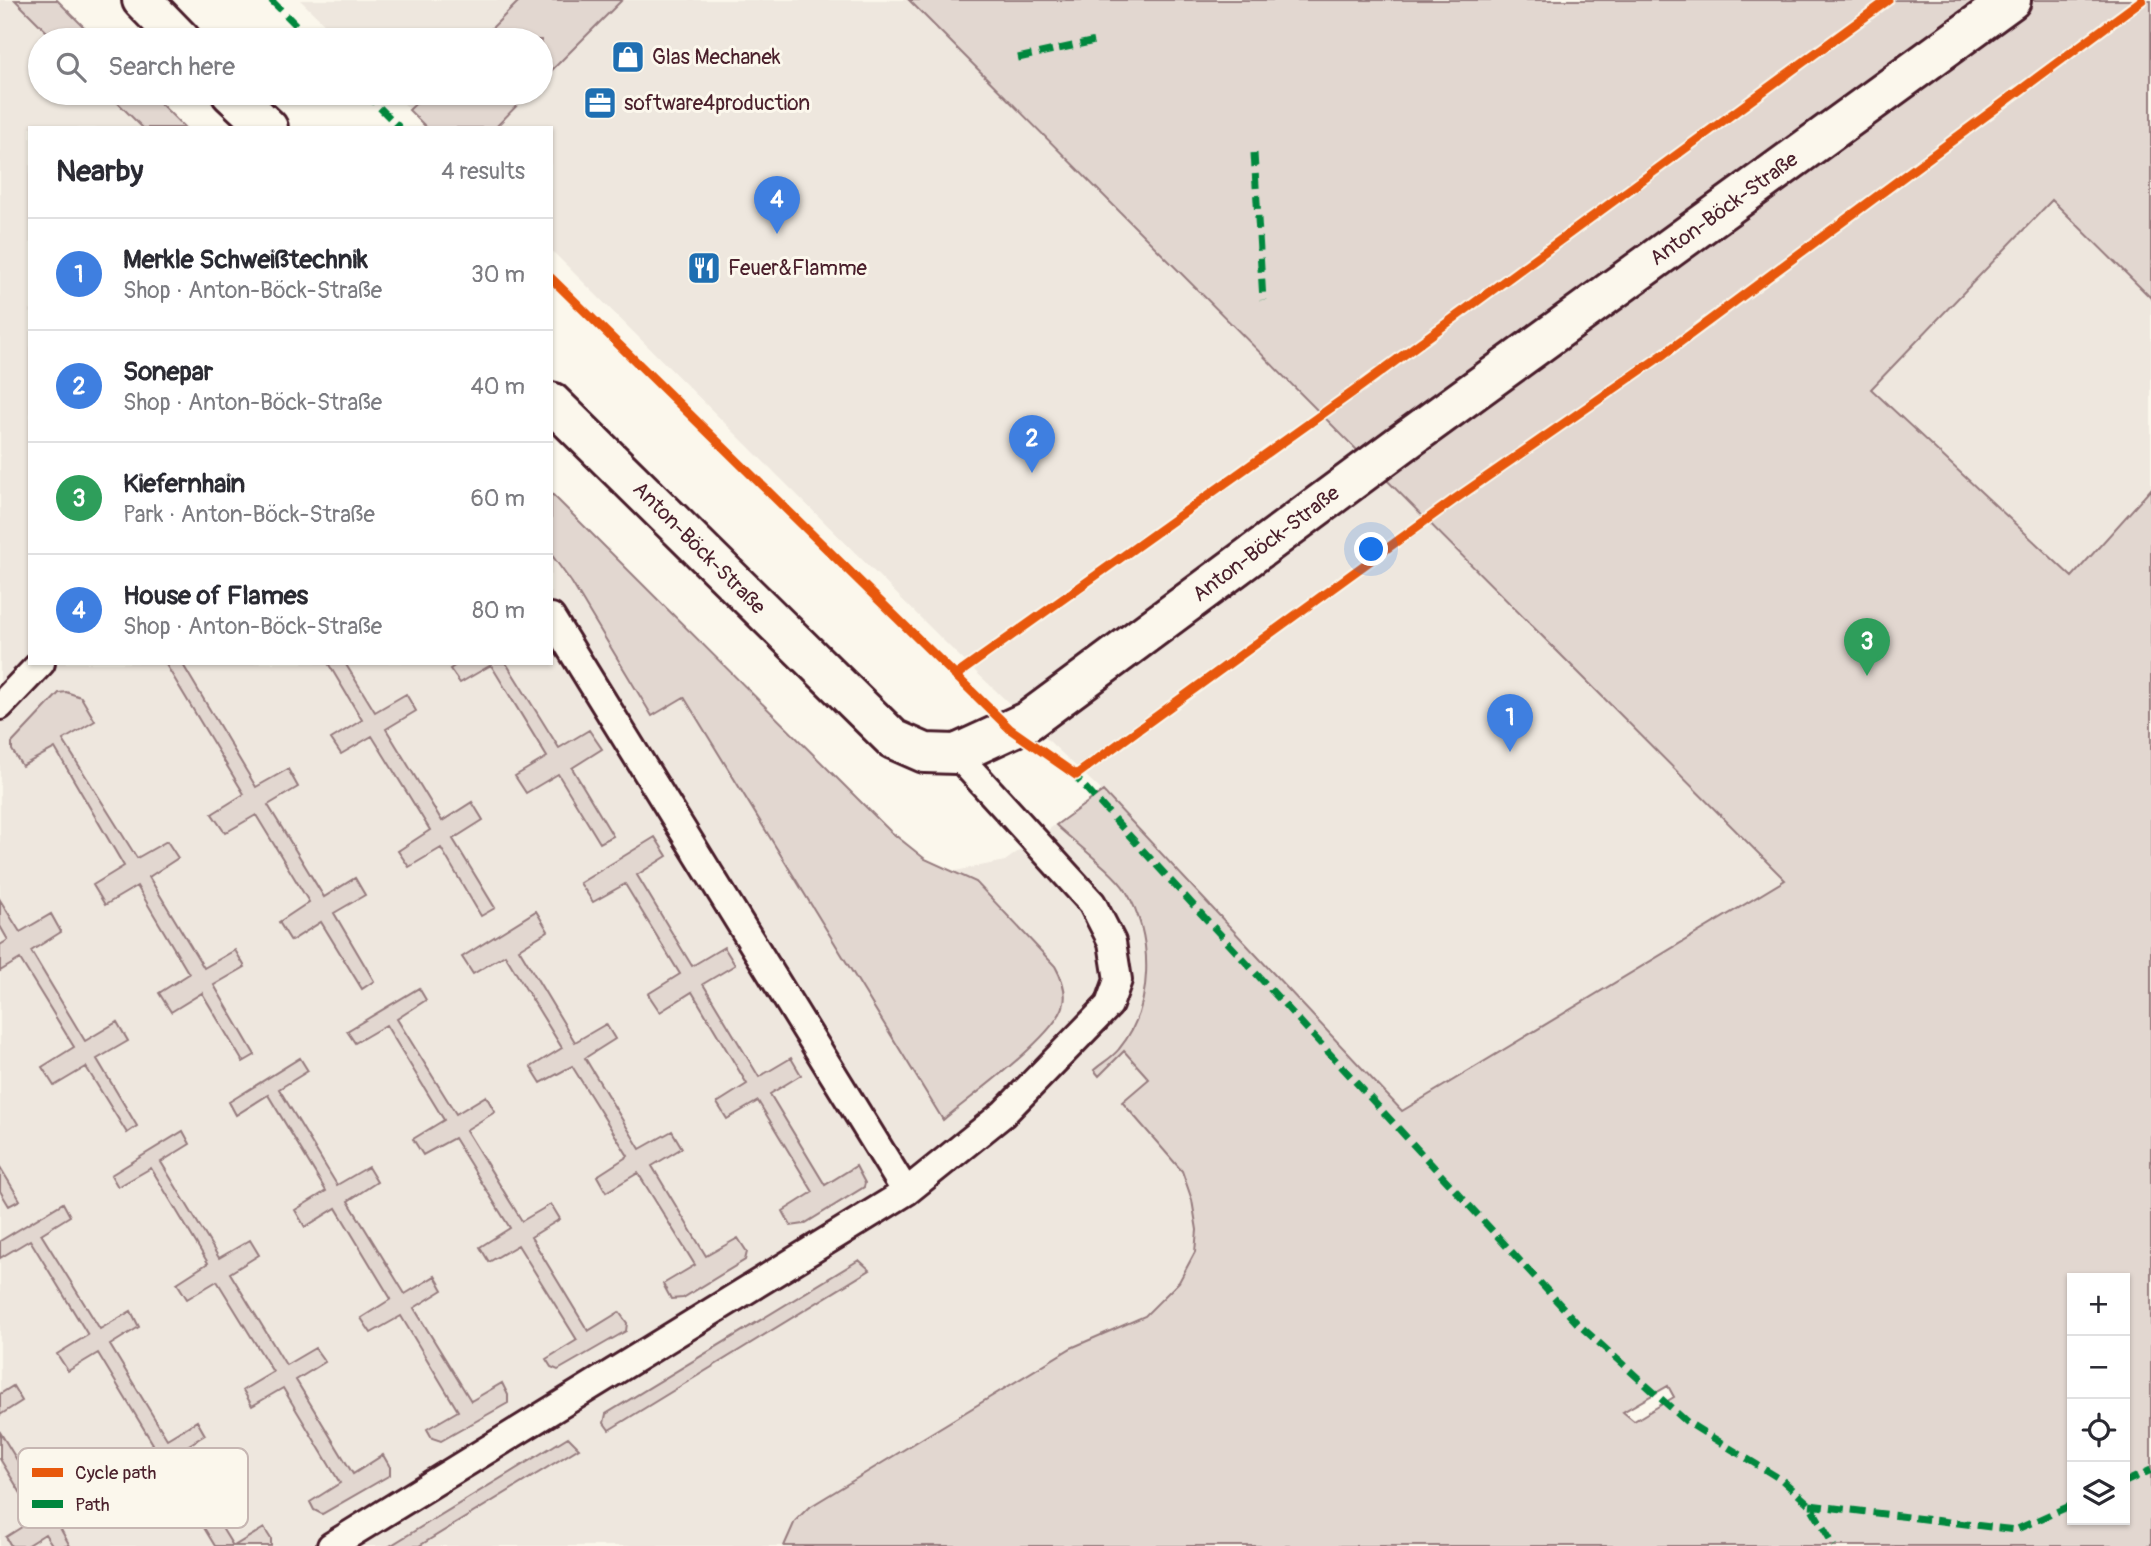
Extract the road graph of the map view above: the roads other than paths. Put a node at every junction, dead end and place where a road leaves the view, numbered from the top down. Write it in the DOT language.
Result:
graph roads {
  1 [pos="142,0"];
  2 [pos="2011,0"];
  3 [pos="169,28"];
  4 [pos="244,105"];
  5 [pos="266,126"];
  6 [pos="553,404"];
  7 [pos="555,622"];
  8 [pos="39,665"];
  9 [pos="0,706"];
  10 [pos="956,754"];
  11 [pos="906,1192"];
  12 [pos="331,1546"];
  1 -- 3 [label="street"];
  2 -- 10 [label="street, Anton-Böck-Straße"];
  4 -- 5 [label="street"];
  6 -- 10 [label="street, Anton-Böck-Straße"];
  7 -- 11 [label="lane"];
  8 -- 9 [label="lane"];
  10 -- 11 [label="lane"];
  11 -- 12 [label="lane"];
}
